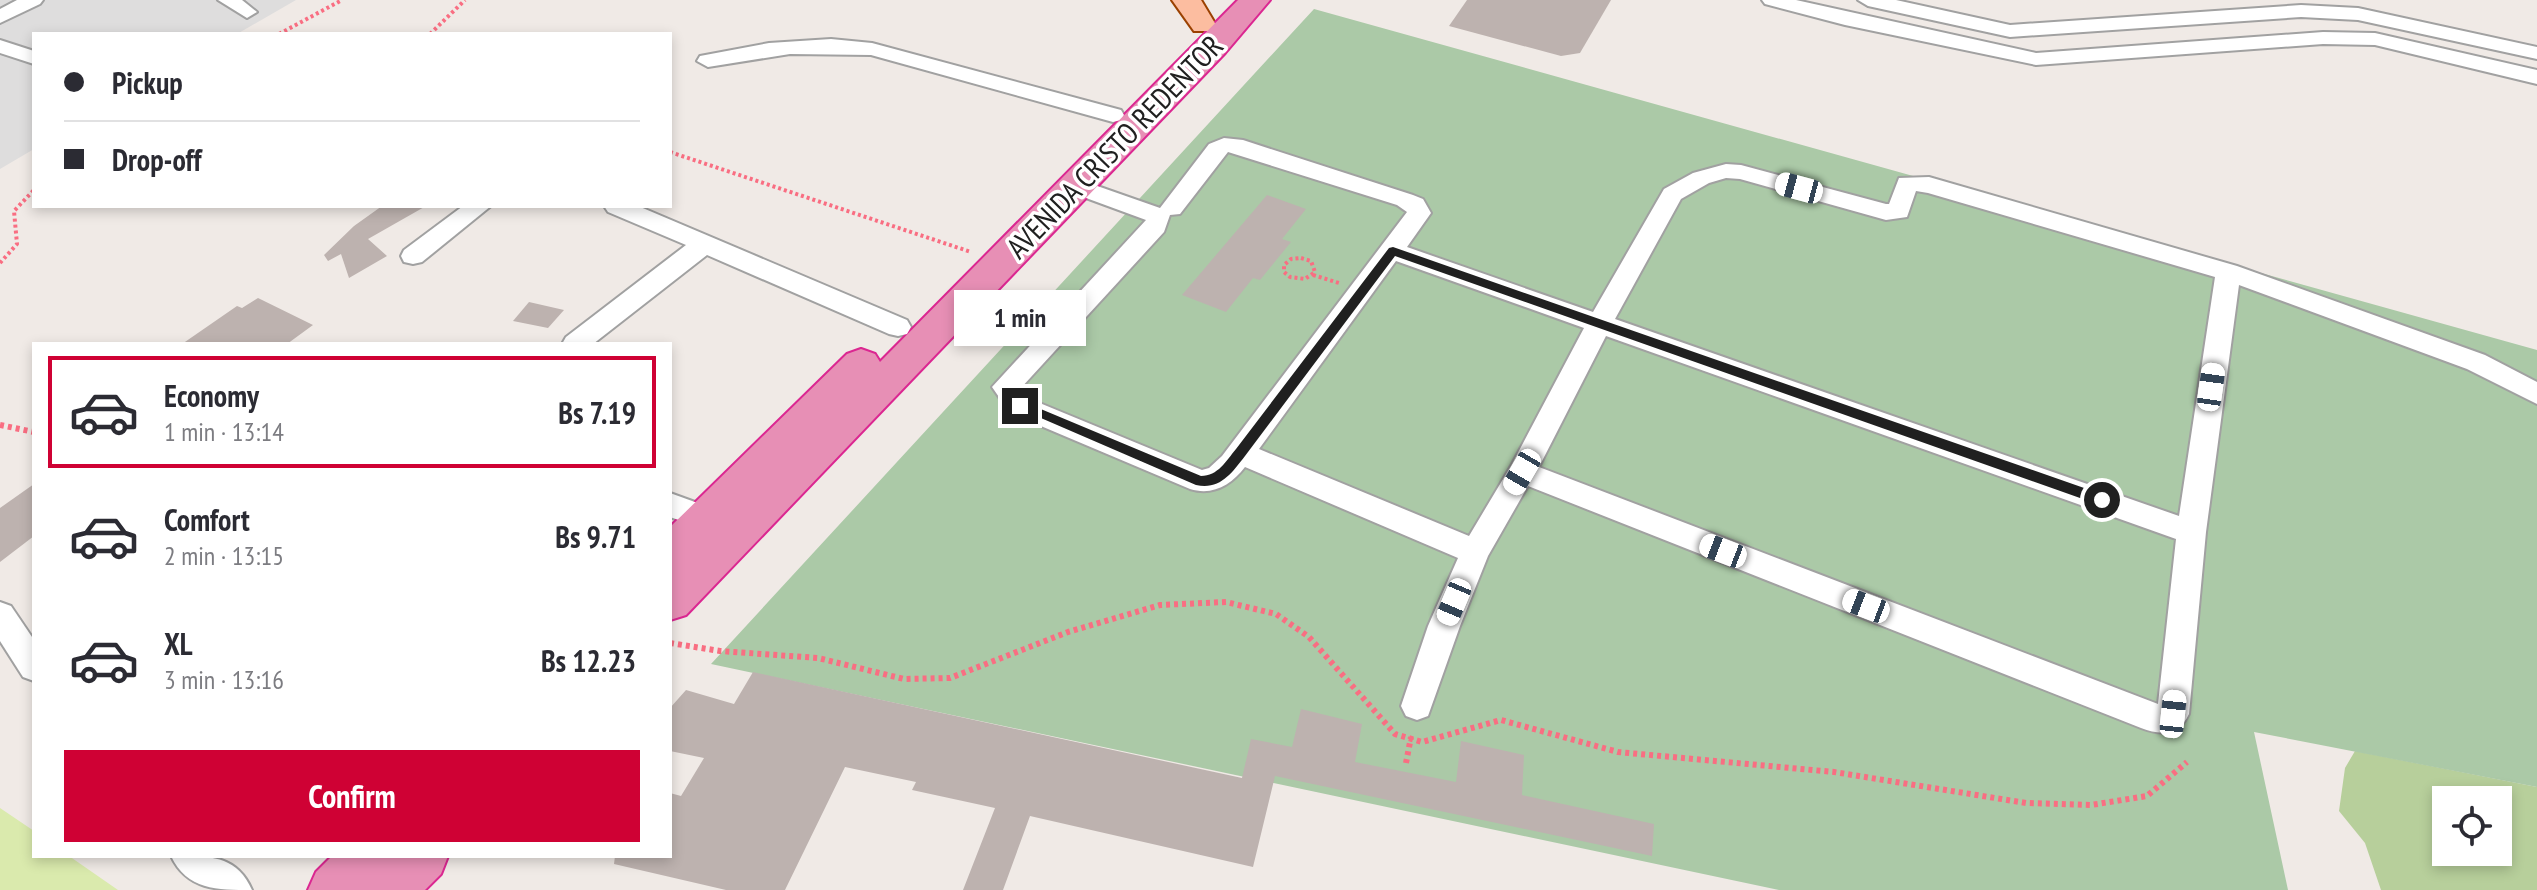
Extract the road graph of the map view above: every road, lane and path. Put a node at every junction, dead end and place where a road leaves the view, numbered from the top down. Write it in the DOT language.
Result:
graph roads {
  1 [pos="33,0"];
  2 [pos="228,0"];
  3 [pos="342,0"];
  4 [pos="465,0"];
  5 [pos="1255,0"];
  6 [pos="1772,0"];
  7 [pos="1868,0"];
  8 [pos="1205,8"];
  9 [pos="1848,10"];
  10 [pos="247,12"];
  11 [pos="0,17"];
  12 [pos="283,32"];
  13 [pos="432,32"];
  14 [pos="2494,44"];
  15 [pos="0,46"];
  16 [pos="2537,53"];
  17 [pos="32,57"];
  18 [pos="708,61"];
  19 [pos="2498,67"];
  20 [pos="2537,77"];
  21 [pos="1113,115"];
  22 [pos="672,153"];
  23 [pos="1075,186"];
  24 [pos="32,192"];
  25 [pos="476,208"];
  26 [pos="621,208"];
  27 [pos="1162,217"];
  28 [pos="704,244"];
  29 [pos="1393,251"];
  30 [pos="972,253"];
  31 [pos="413,256"];
  32 [pos="1301,258"];
  33 [pos="0,263"];
  34 [pos="2228,272"];
  35 [pos="1600,323"];
  36 [pos="898,327"];
  37 [pos="578,342"];
  38 [pos="2537,394"];
  39 [pos="0,425"];
  40 [pos="32,432"];
  41 [pos="1240,453"];
  42 [pos="1522,472"];
  43 [pos="672,506"];
  44 [pos="707,518"];
  45 [pos="2191,532"];
  46 [pos="1475,552"];
  47 [pos="672,553"];
  48 [pos="672,599"];
  49 [pos="0,615"];
  50 [pos="32,664"];
  51 [pos="1417,706"];
  52 [pos="1406,763"];
  53 [pos="191,858"];
  54 [pos="367,858"];
  55 [pos="420,858"];
  56 [pos="234,890"];
  57 [pos="335,890"];
  58 [pos="389,890"];
  1 -- 11 [label="street"];
  2 -- 10 [label="street"];
  3 -- 12 [label="path"];
  4 -- 13 [label="path"];
  5 -- 23 [label="highway, AVENIDA CRISTO REDENTOR"];
  6 -- 9 [label="street"];
  7 -- 14 [label="street"];
  8 -- 21 [label="highway, AVENIDA CRISTO REDENTOR"];
  9 -- 19 [label="street"];
  14 -- 16 [label="street"];
  14 -- 19 [label="street"];
  15 -- 17 [label="street"];
  18 -- 21 [label="street"];
  19 -- 20 [label="street"];
  21 -- 30 [label="highway, AVENIDA CRISTO REDENTOR"];
  22 -- 30 [label="path"];
  23 -- 27 [label="street"];
  23 -- 48 [label="highway, AVENIDA CRISTO REDENTOR"];
  24 -- 33 [label="path"];
  25 -- 31 [label="street"];
  26 -- 28 [label="street"];
  27 -- 29 [label="street"];
  27 -- 41 [label="street"];
  28 -- 36 [label="street"];
  28 -- 37 [label="street"];
  29 -- 35 [label="street"];
  29 -- 41 [label="street"];
  30 -- 36 [label="highway, AVENIDA CRISTO REDENTOR"];
  32 -- 32 [label="path"];
  34 -- 35 [label="street"];
  34 -- 38 [label="street"];
  34 -- 45 [label="street"];
  35 -- 42 [label="street"];
  35 -- 45 [label="street"];
  36 -- 44 [label="highway, AVENIDA CRISTO REDENTOR"];
  39 -- 40 [label="path"];
  41 -- 46 [label="street"];
  42 -- 45 [label="street"];
  42 -- 46 [label="street"];
  43 -- 44 [label="street"];
  44 -- 47 [label="highway, AVENIDA CRISTO REDENTOR"];
  46 -- 51 [label="street"];
  49 -- 50 [label="street"];
  51 -- 52 [label="path"];
  53 -- 56 [label="street"];
  54 -- 57 [label="highway"];
  55 -- 58 [label="highway"];
}
